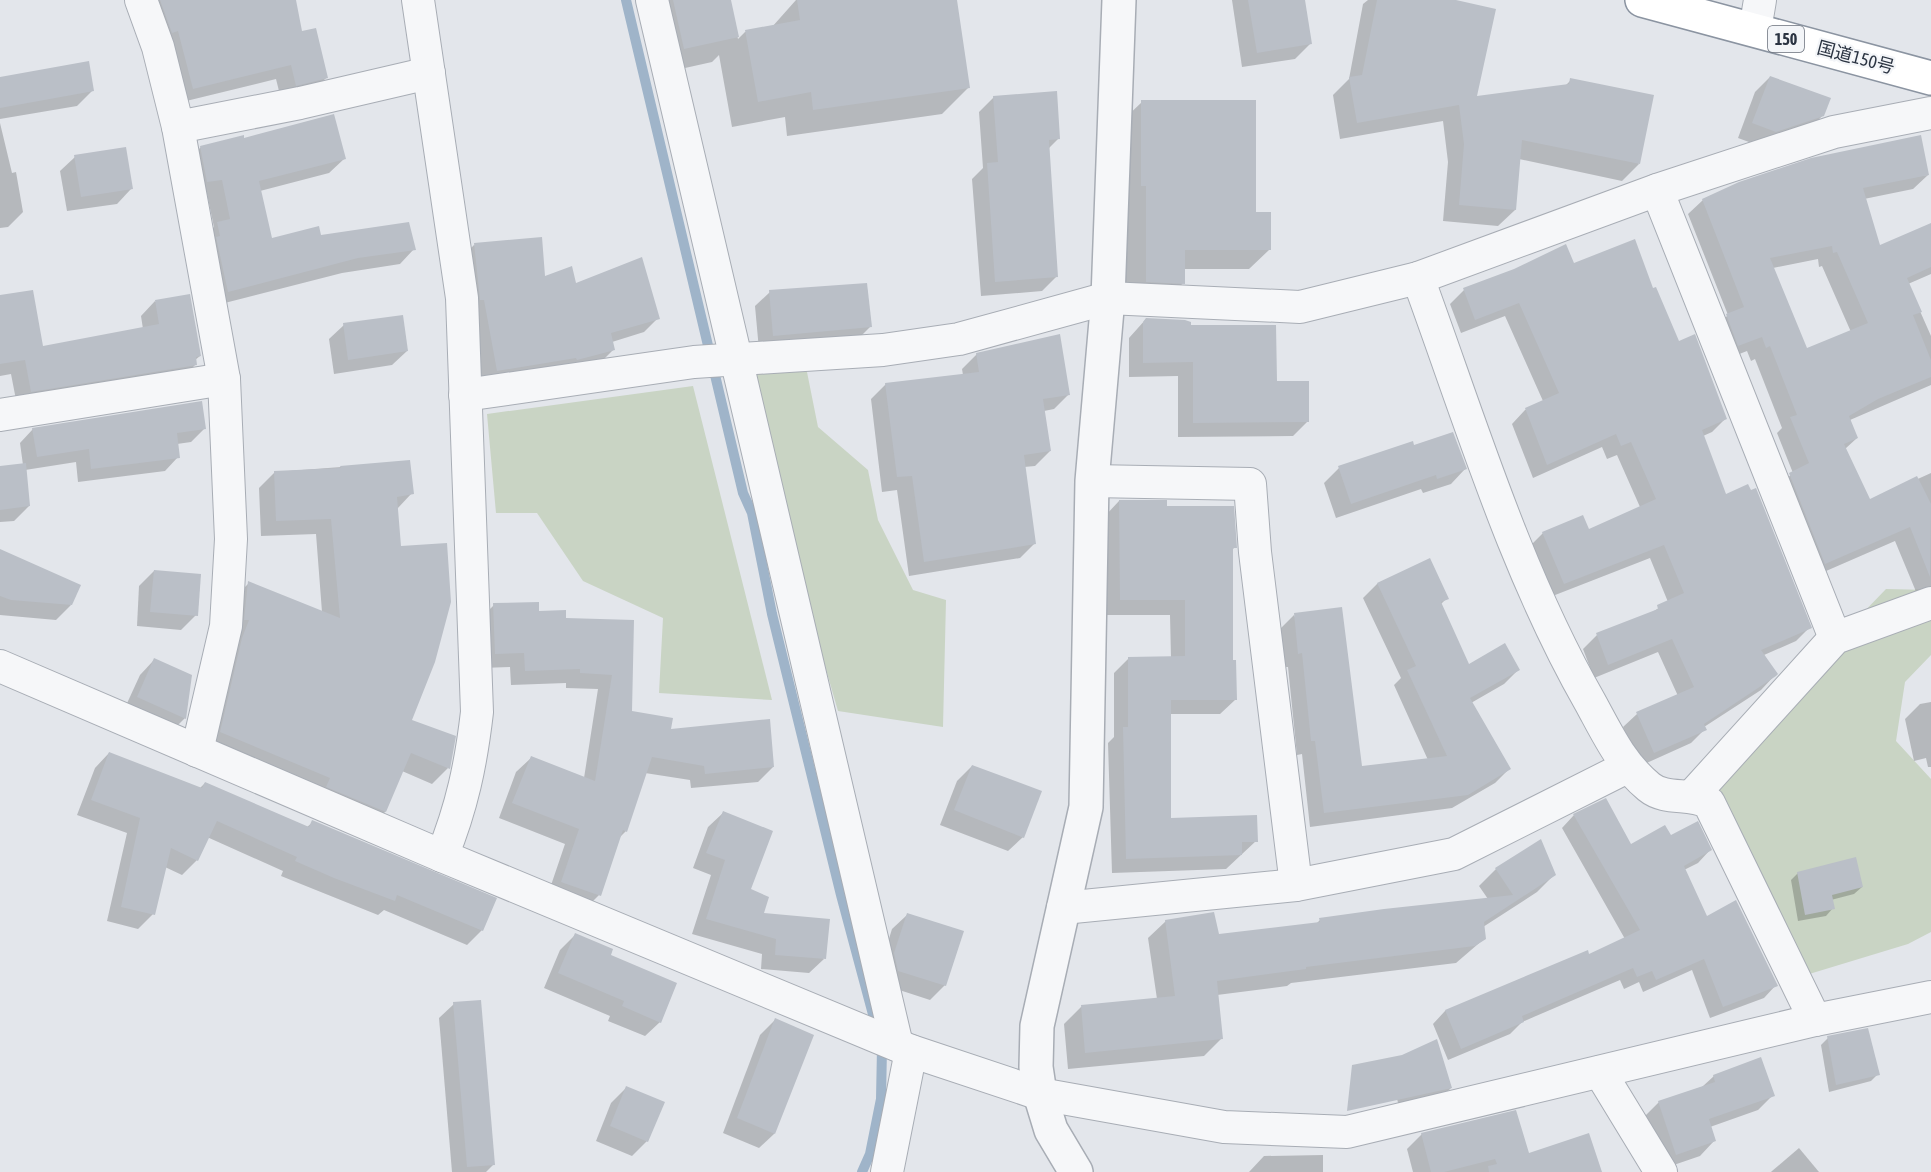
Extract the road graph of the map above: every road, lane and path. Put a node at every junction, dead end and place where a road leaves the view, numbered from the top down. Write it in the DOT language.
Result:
graph roads {
  1 [pos="141,0"];
  2 [pos="418,0"];
  3 [pos="652,0"];
  4 [pos="1119,0"];
  5 [pos="1642,0"];
  6 [pos="1758,15"];
  7 [pos="429,73"];
  8 [pos="1931,78"];
  9 [pos="1931,113"];
  10 [pos="178,127"];
  11 [pos="1657,190"];
  12 [pos="1418,278"];
  13 [pos="1108,298"];
  14 [pos="738,359"];
  15 [pos="224,379"];
  16 [pos="465,395"];
  17 [pos="0,415"];
  18 [pos="1092,481"];
  19 [pos="1931,603"];
  20 [pos="1834,638"];
  21 [pos="0,666"];
  22 [pos="197,751"];
  23 [pos="1627,767"];
  24 [pos="1692,796"];
  25 [pos="442,856"];
  26 [pos="1296,885"];
  27 [pos="1063,908"];
  28 [pos="1931,997"];
  29 [pos="1815,1020"];
  30 [pos="904,1048"];
  31 [pos="1600,1072"];
  32 [pos="1040,1094"];
  33 [pos="860,1172"];
  34 [pos="887,1172"];
  35 [pos="1076,1172"];
  36 [pos="1661,1172"];
  1 -- 10 [label="street"];
  2 -- 7 [label="street"];
  3 -- 14 [label="street"];
  4 -- 13 [label="street"];
  5 -- 6 [label="highway, 国道150号 / 150"];
  6 -- 8 [label="highway, 国道150号 / 150"];
  7 -- 10 [label="street"];
  7 -- 16 [label="street"];
  9 -- 11 [label="street"];
  10 -- 15 [label="street"];
  11 -- 12 [label="street"];
  11 -- 20 [label="street"];
  12 -- 13 [label="street"];
  12 -- 23 [label="street"];
  13 -- 14 [label="street"];
  13 -- 18 [label="street"];
  14 -- 16 [label="street"];
  14 -- 30 [label="street"];
  15 -- 17 [label="street"];
  15 -- 22 [label="street"];
  16 -- 25 [label="street"];
  18 -- 26 [label="street"];
  18 -- 27 [label="street"];
  19 -- 20 [label="street"];
  20 -- 24 [label="street"];
  21 -- 22 [label="street"];
  22 -- 25 [label="street"];
  23 -- 24 [label="street"];
  23 -- 26 [label="street"];
  24 -- 29 [label="street"];
  25 -- 30 [label="street"];
  26 -- 27 [label="street"];
  27 -- 32 [label="street"];
  28 -- 29 [label="street"];
  29 -- 31 [label="street"];
  30 -- 32 [label="street"];
  30 -- 34 [label="street"];
  31 -- 32 [label="street"];
  31 -- 36 [label="street"];
  32 -- 35 [label="street"];
  33 -- 34 [label="street"];
}
